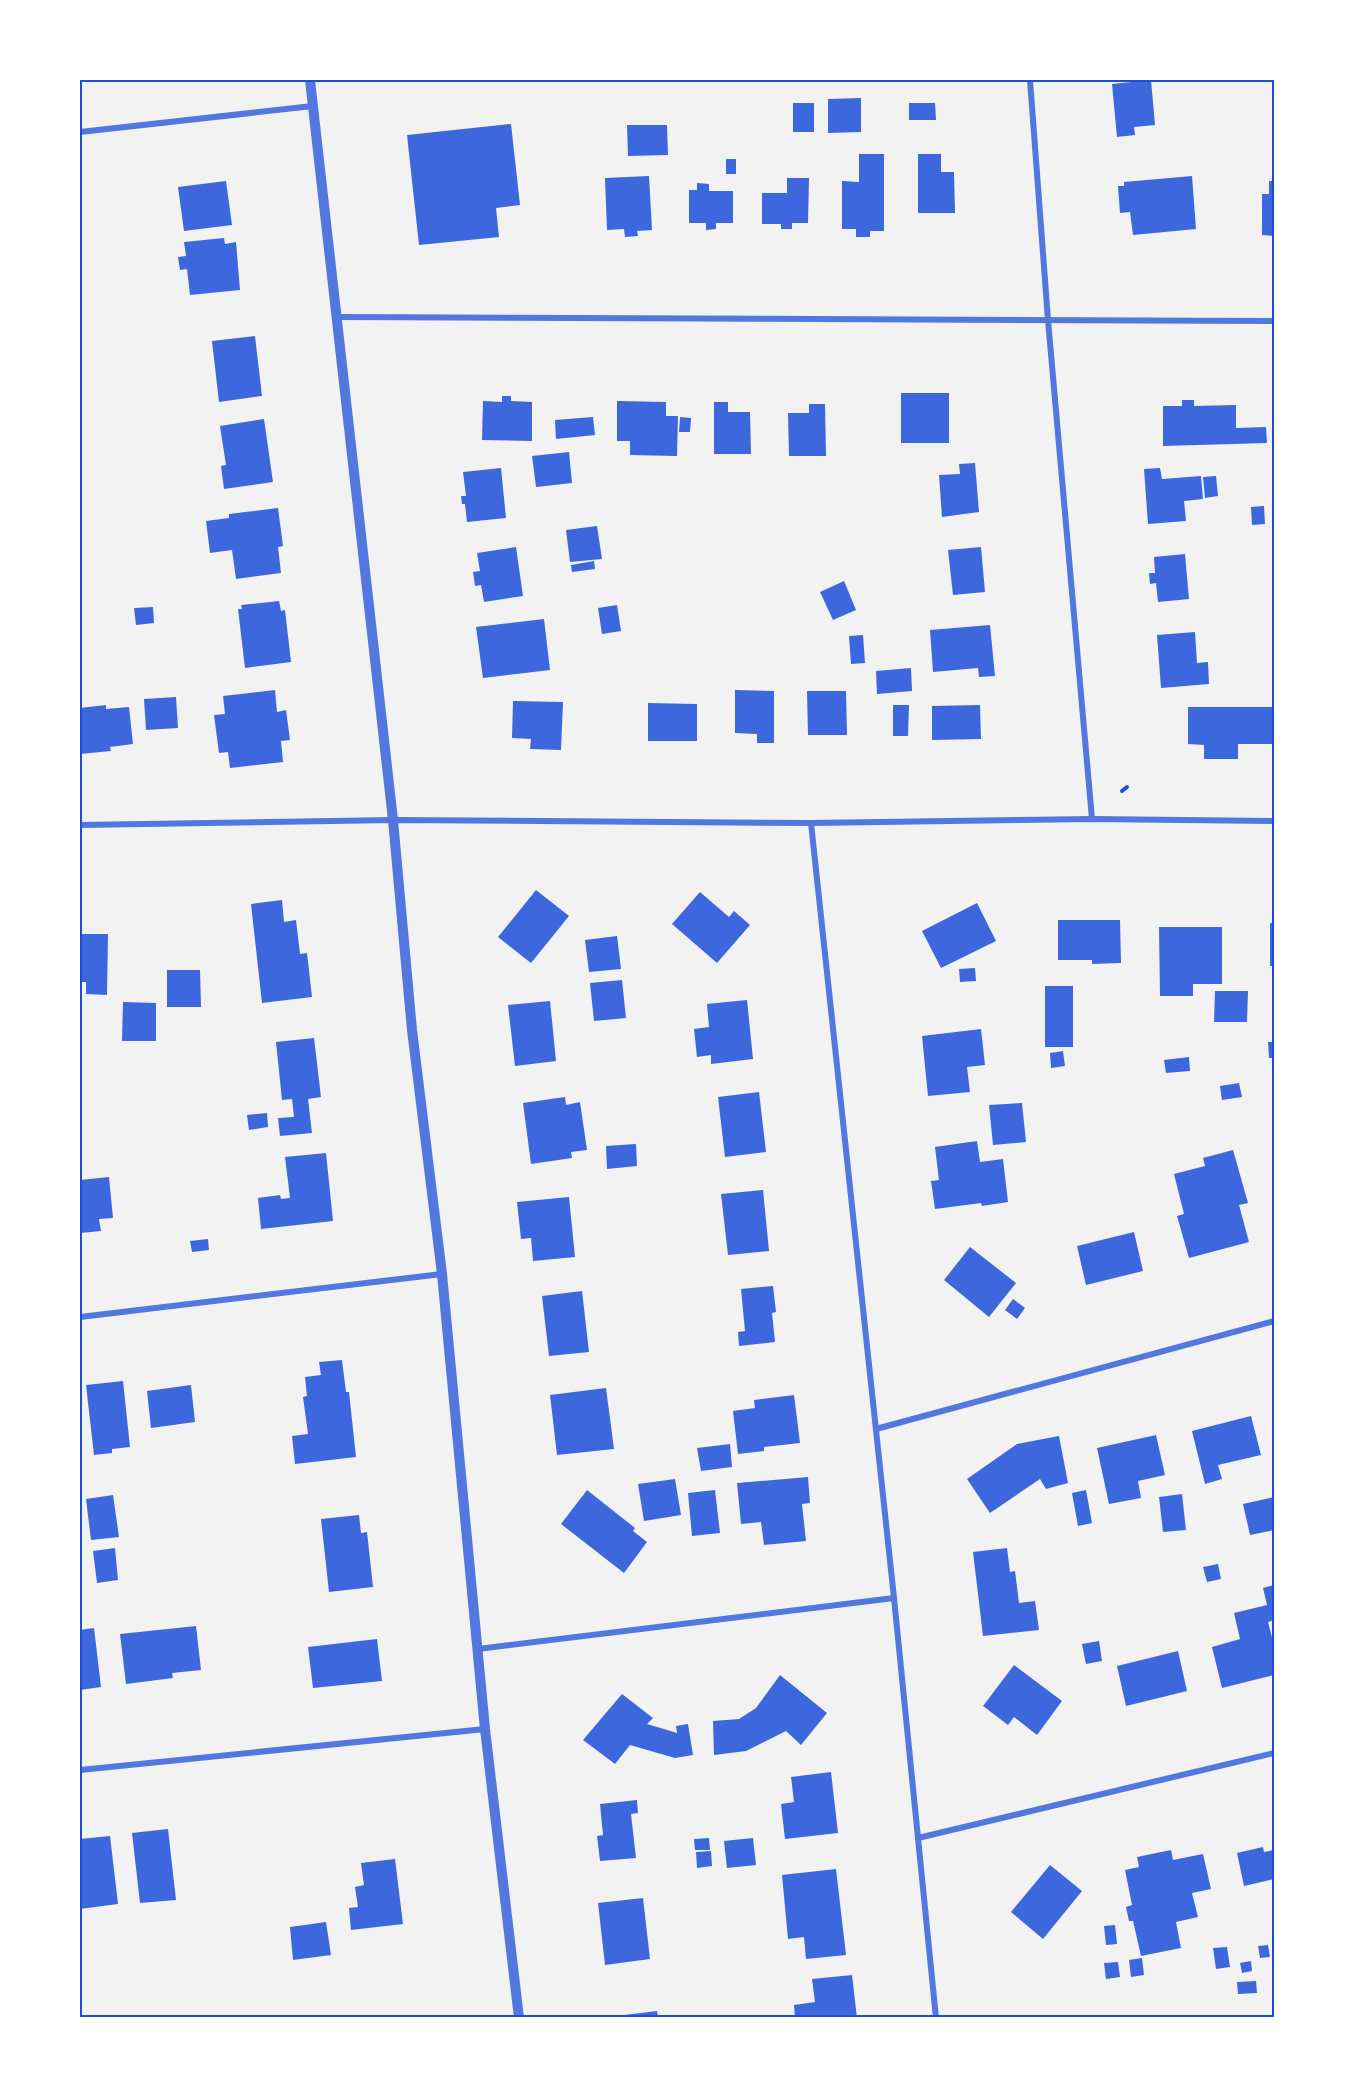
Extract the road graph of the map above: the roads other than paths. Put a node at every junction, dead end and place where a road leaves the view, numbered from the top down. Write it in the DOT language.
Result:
graph roads {
  1 [pos="310,80"];
  2 [pos="1030,80"];
  3 [pos="313,106"];
  4 [pos="80,132"];
  5 [pos="337,316"];
  6 [pos="1048,320"];
  7 [pos="1275,321"];
  8 [pos="1092,819"];
  9 [pos="393,820"];
  10 [pos="1275,821"];
  11 [pos="811,823"];
  12 [pos="80,825"];
  13 [pos="442,1274"];
  14 [pos="80,1317"];
  15 [pos="1275,1322"];
  16 [pos="876,1429"];
  17 [pos="894,1598"];
  18 [pos="478,1649"];
  19 [pos="485,1729"];
  20 [pos="1275,1753"];
  21 [pos="80,1770"];
  22 [pos="918,1838"];
  23 [pos="519,2018"];
  24 [pos="936,2018"];
  1 -- 3 [label="street"];
  2 -- 6 [label="street"];
  3 -- 4 [label="street"];
  3 -- 5 [label="street"];
  5 -- 6 [label="street"];
  5 -- 9 [label="street"];
  6 -- 7 [label="street"];
  6 -- 8 [label="street"];
  8 -- 10 [label="street"];
  8 -- 11 [label="street"];
  9 -- 11 [label="street"];
  9 -- 12 [label="street"];
  9 -- 13 [label="street"];
  11 -- 16 [label="street"];
  13 -- 14 [label="street"];
  13 -- 18 [label="street"];
  15 -- 16 [label="street"];
  16 -- 17 [label="street"];
  17 -- 18 [label="street"];
  17 -- 22 [label="street"];
  18 -- 19 [label="street"];
  19 -- 21 [label="street"];
  19 -- 23 [label="street"];
  20 -- 22 [label="street"];
  22 -- 24 [label="street"];
}
